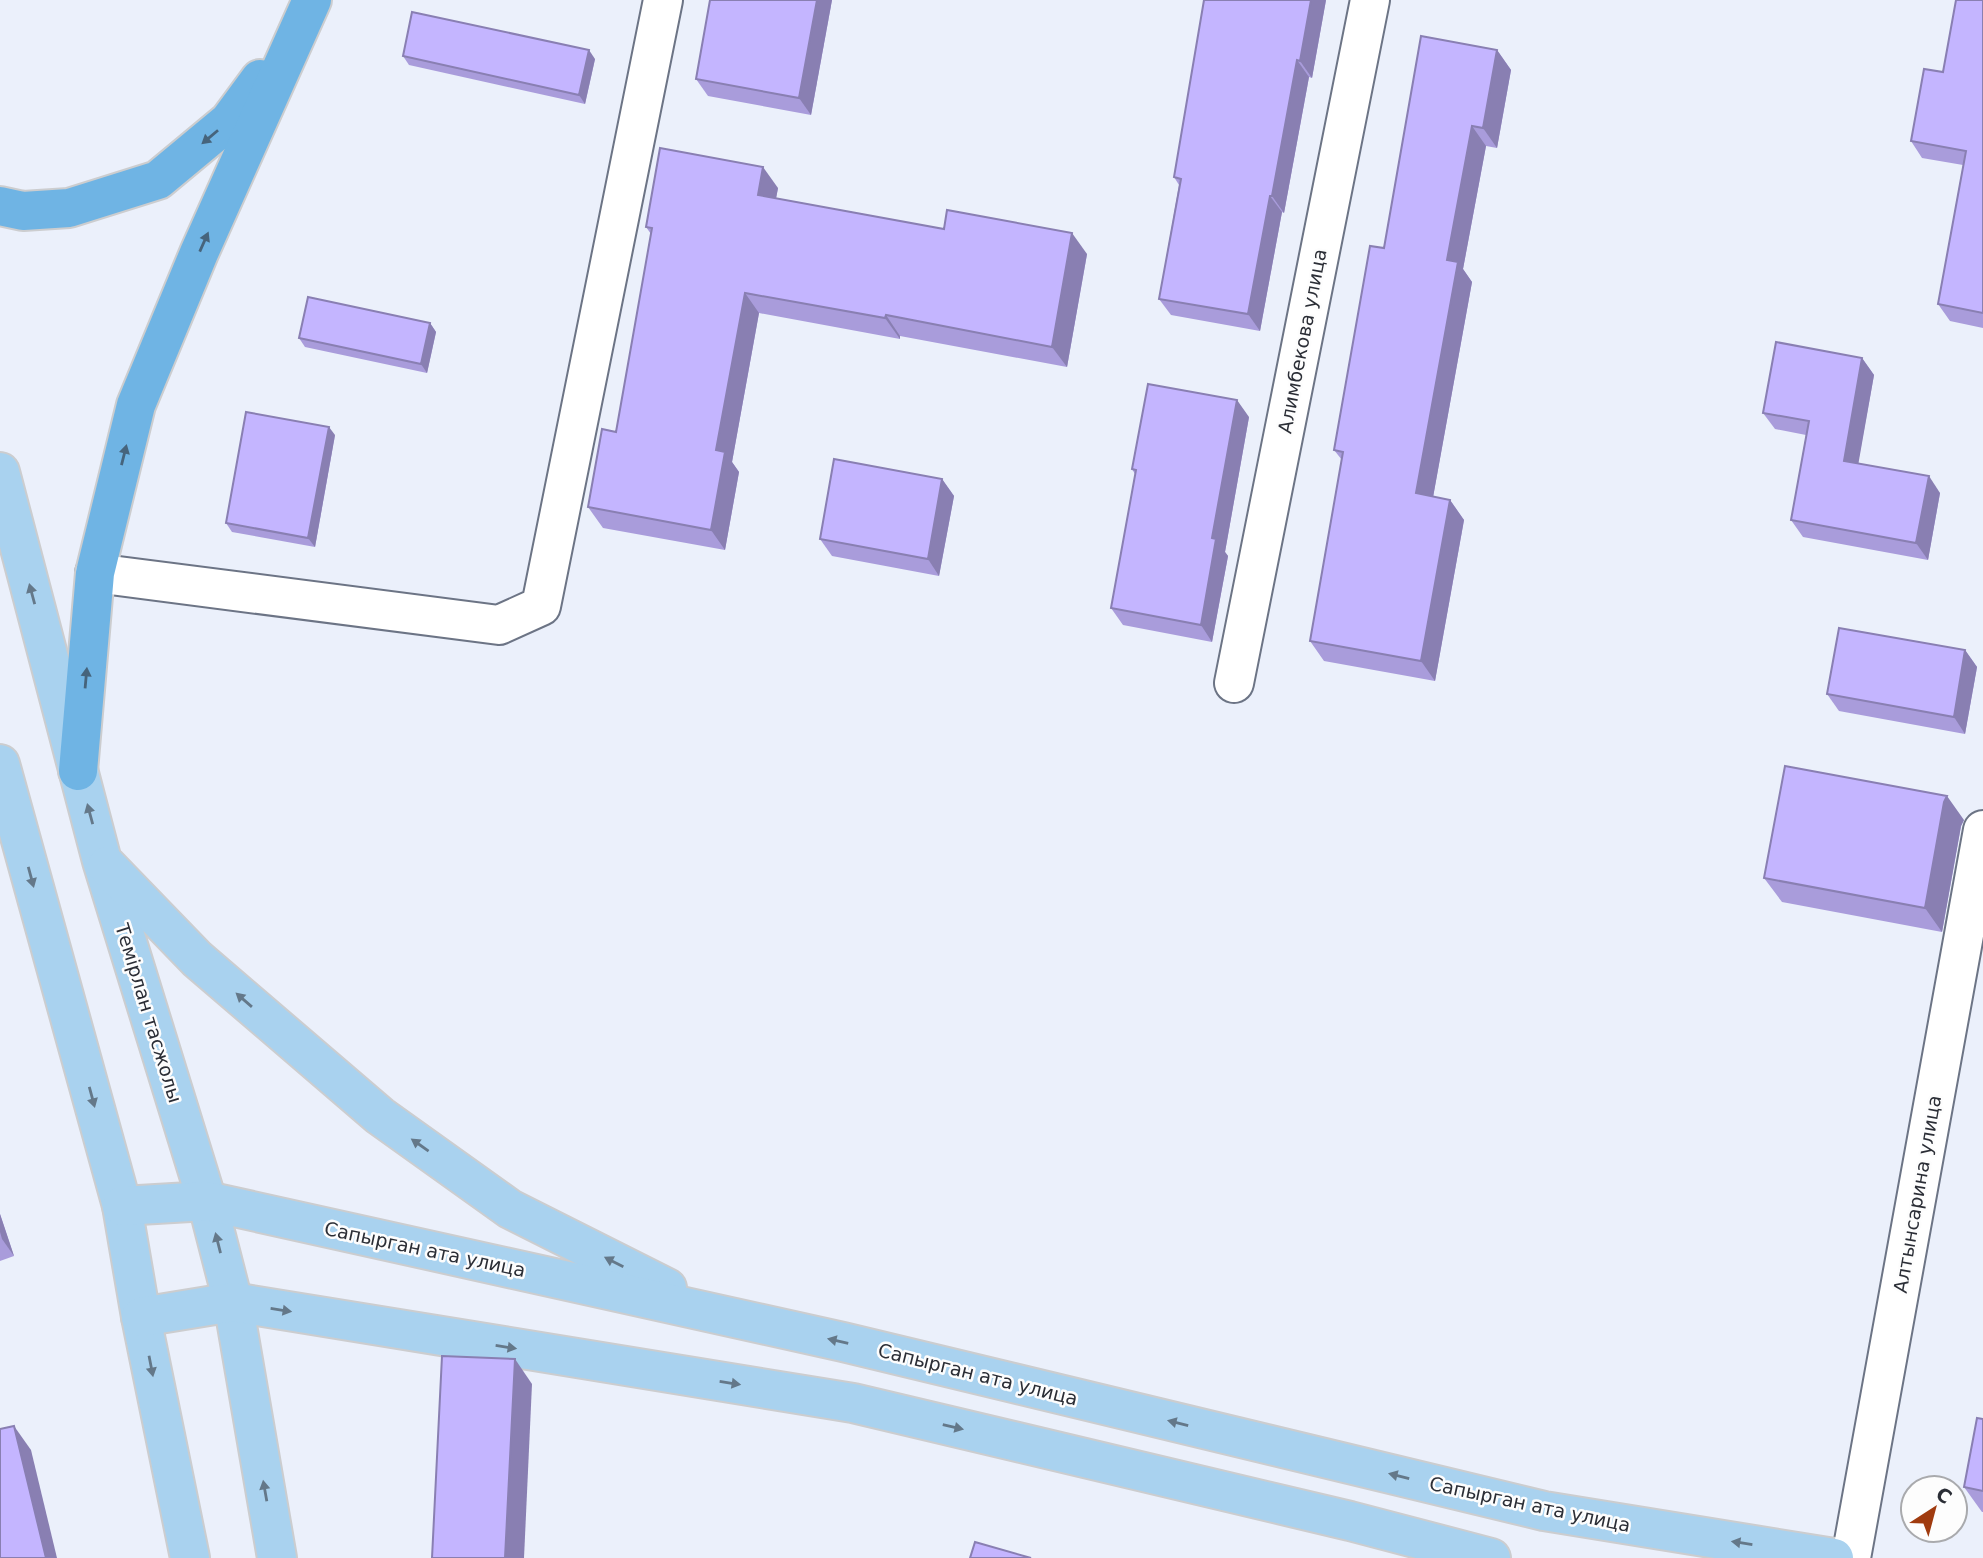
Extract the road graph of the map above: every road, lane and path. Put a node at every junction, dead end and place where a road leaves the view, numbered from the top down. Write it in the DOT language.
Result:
graph roads {
  1 [pos="663,0"];
  2 [pos="1370,0"];
  3 [pos="306,14"];
  4 [pos="0,206"];
  5 [pos="0,472"];
  6 [pos="95,573"];
  7 [pos="1234,683"];
  8 [pos="0,764"];
  9 [pos="78,771"];
  10 [pos="1983,830"];
  11 [pos="102,861"];
  12 [pos="207,1201"];
  13 [pos="122,1206"];
  14 [pos="233,1302"];
  15 [pos="719,1314"];
  16 [pos="141,1317"];
  17 [pos="190,1558"];
  18 [pos="277,1558"];
  19 [pos="1491,1558"];
  20 [pos="1834,1558"];
  21 [pos="1851,1558"];
  1 -- 6 [label="street"];
  2 -- 7 [label="street, Алимбекова улица"];
  3 -- 4 [label="highway, one-way"];
  6 -- 3 [label="highway, one-way"];
  9 -- 5 [label="main road, Темірлан тасжолы, one-way"];
  9 -- 6 [label="highway, one-way"];
  8 -- 13 [label="main road, one-way"];
  11 -- 9 [label="main road, Темірлан тасжолы, one-way"];
  10 -- 21 [label="street, Алтынсарина улица"];
  11 -- 12 [label="main road, Темірлан тасжолы"];
  15 -- 11 [label="main road, one-way"];
  12 -- 13 [label="main road, Сапырган ата улица"];
  14 -- 12 [label="main road, Темірлан тасжолы, one-way"];
  12 -- 15 [label="main road, Сапырган ата улица"];
  13 -- 16 [label="main road"];
  14 -- 16 [label="main road"];
  18 -- 14 [label="main road, Темірлан тасжолы, one-way"];
  14 -- 19 [label="main road, one-way"];
  20 -- 15 [label="main road, Сапырган ата улица, one-way"];
  16 -- 17 [label="main road, one-way"];
}
